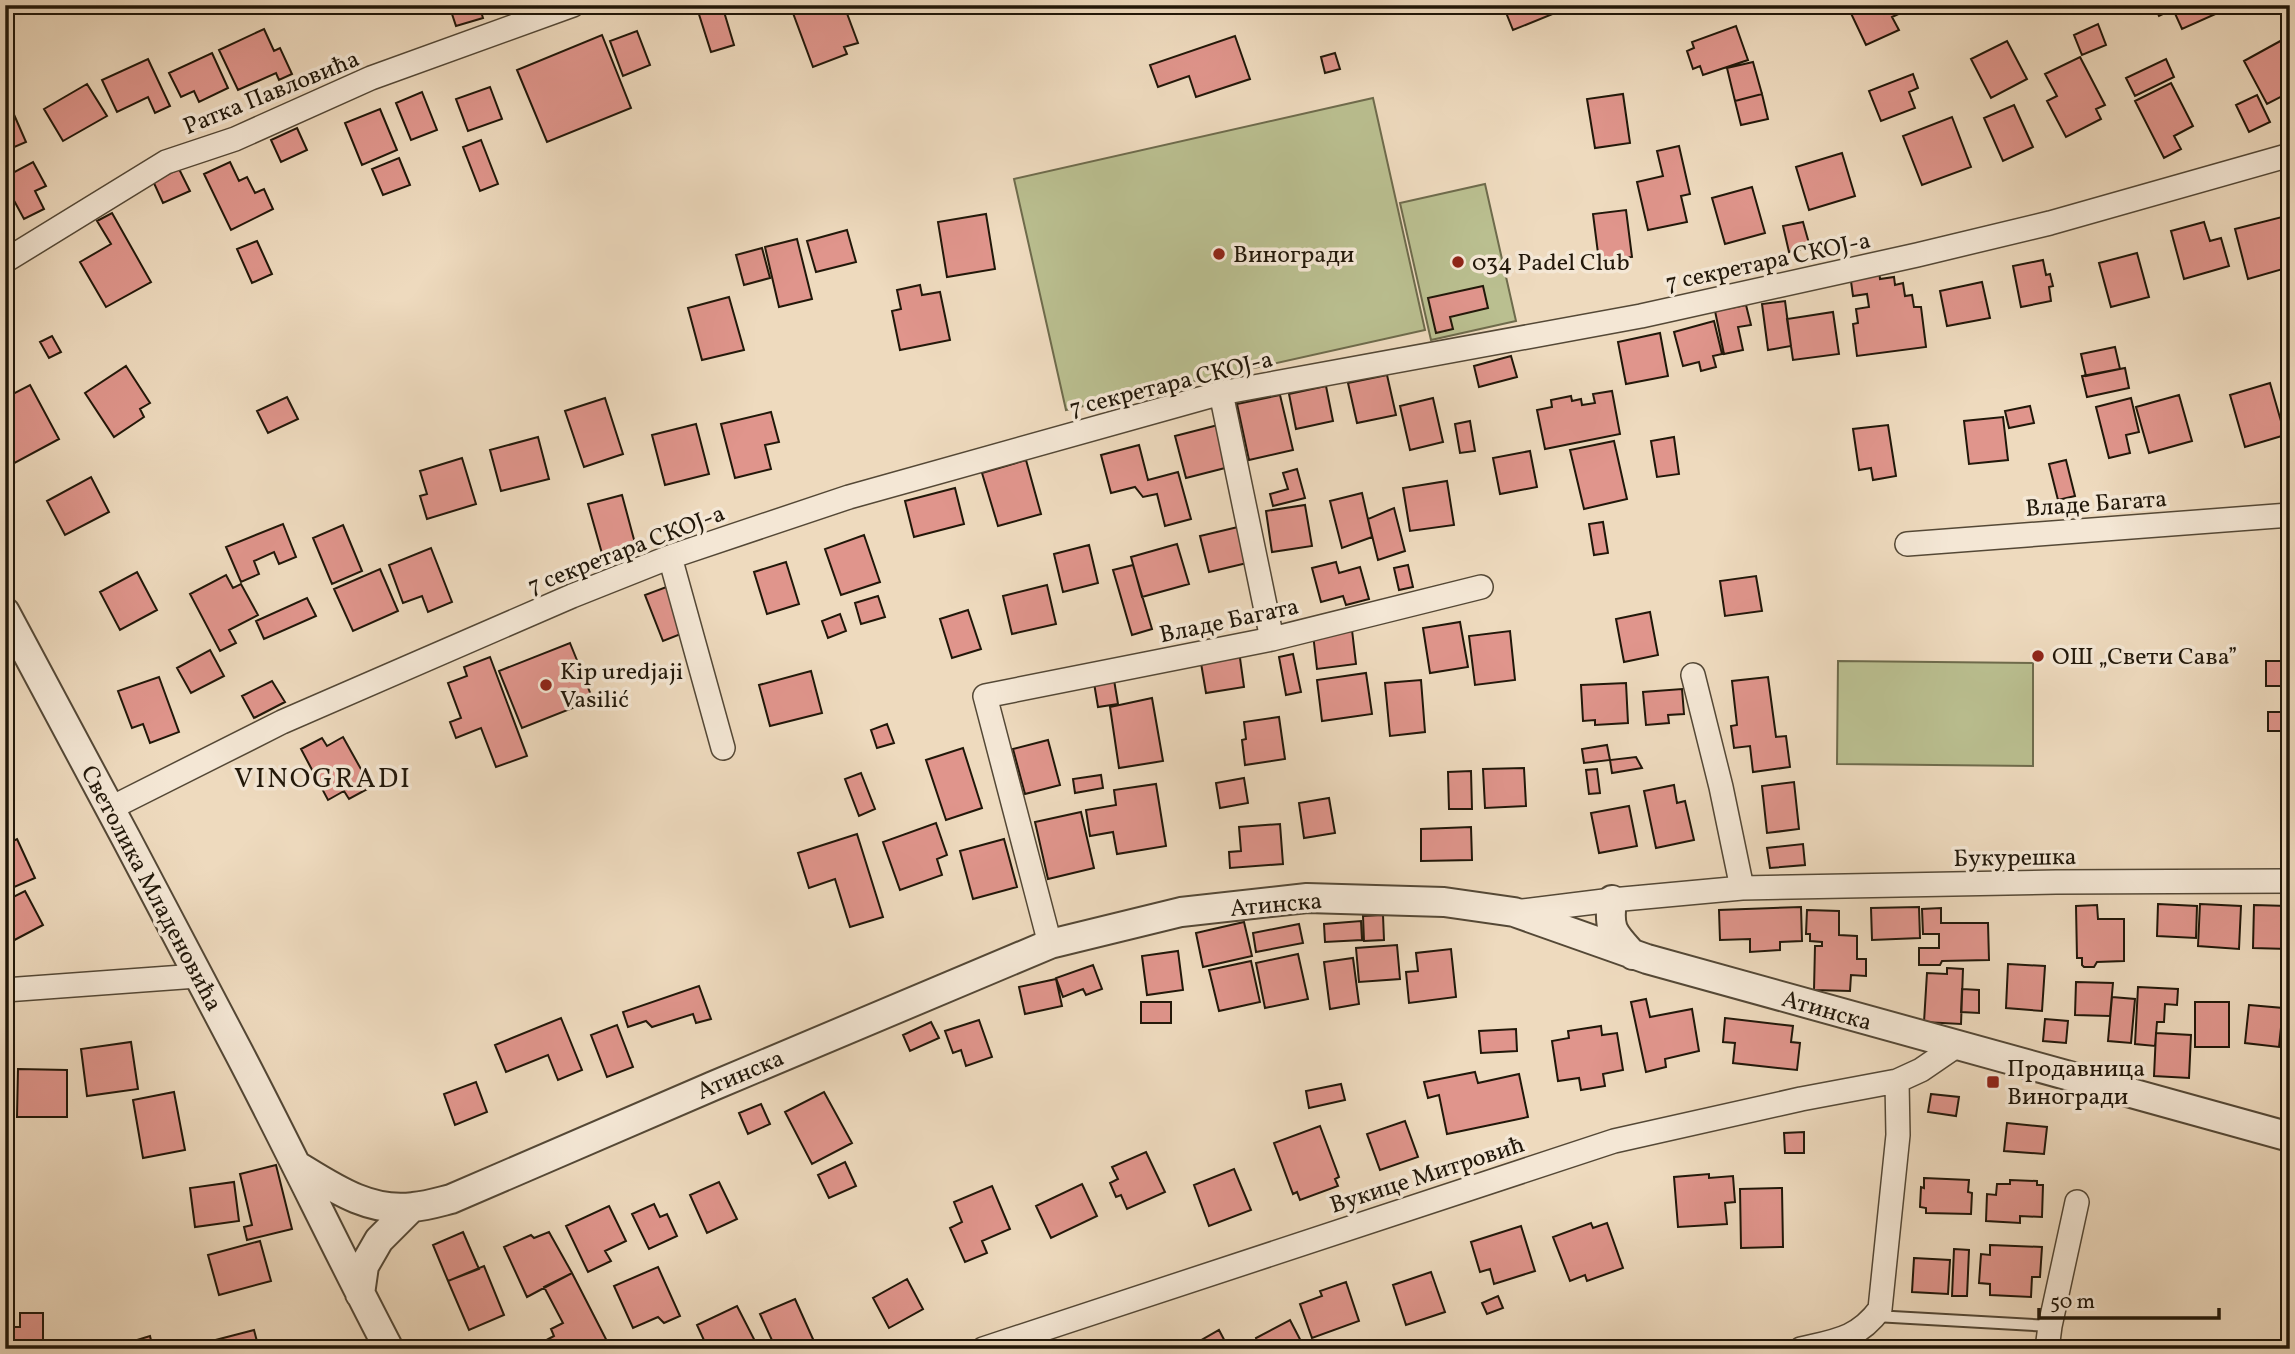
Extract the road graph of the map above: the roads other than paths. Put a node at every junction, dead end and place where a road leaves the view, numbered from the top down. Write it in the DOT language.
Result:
graph roads {
  1 [pos="573,5"];
  2 [pos="2290,155"];
  3 [pos="5,261"];
  4 [pos="1221,393"];
  5 [pos="2290,515"];
  6 [pos="1907,544"];
  7 [pos="670,557"];
  8 [pos="1481,587"];
  9 [pos="5,612"];
  10 [pos="1272,639"];
  11 [pos="1693,675"];
  12 [pos="723,748"];
  13 [pos="111,808"];
  14 [pos="2290,881"];
  15 [pos="1742,888"];
  16 [pos="1612,900"];
  17 [pos="1514,912"];
  18 [pos="1050,944"];
  19 [pos="1633,955"];
  20 [pos="197,976"];
  21 [pos="5,990"];
  22 [pos="1956,1046"];
  23 [pos="1897,1081"];
  24 [pos="2290,1137"];
  25 [pos="296,1166"];
  26 [pos="2077,1202"];
  27 [pos="411,1208"];
  28 [pos="360,1293"];
  29 [pos="1875,1316"];
  30 [pos="2049,1338"];
  31 [pos="389,1349"];
  32 [pos="983,1349"];
  33 [pos="1801,1349"];
  1 -- 3 [label="street, Ратка Павловића"];
  2 -- 4 [label="street, 7 секретара СКОЈ-а"];
  4 -- 7 [label="street, 7 секретара СКОЈ-а"];
  4 -- 10 [label="street"];
  5 -- 6 [label="street, Владе Багата"];
  7 -- 12 [label="street"];
  7 -- 13 [label="street, 7 секретара СКОЈ-а"];
  8 -- 10 [label="street, Владе Багата"];
  9 -- 13 [label="street, Светолика Младеновића"];
  10 -- 18 [label="street, Владе Багата"];
  11 -- 15 [label="street"];
  13 -- 20 [label="street, Светолика Младеновића"];
  14 -- 15 [label="street, Букурешка"];
  15 -- 16 [label="street, Букурешка"];
  16 -- 17 [label="street, Букурешка"];
  16 -- 19 [label="street"];
  17 -- 18 [label="street, Атинска"];
  17 -- 19 [label="street, Атинска"];
  18 -- 27 [label="street, Атинска"];
  19 -- 22 [label="street, Атинска"];
  20 -- 21 [label="street"];
  20 -- 25 [label="street, Светолика Младеновића"];
  22 -- 23 [label="street, Вукице Митровић"];
  22 -- 24 [label="street, Атинска"];
  23 -- 29 [label="street"];
  23 -- 32 [label="street, Вукице Митровић"];
  25 -- 27 [label="street, Атинска"];
  25 -- 28 [label="street, Светолика Младеновића"];
  26 -- 30 [label="street"];
  27 -- 28 [label="street"];
  28 -- 31 [label="street, Светолика Младеновића"];
  29 -- 30 [label="lane"];
  29 -- 33 [label="street"];
}
